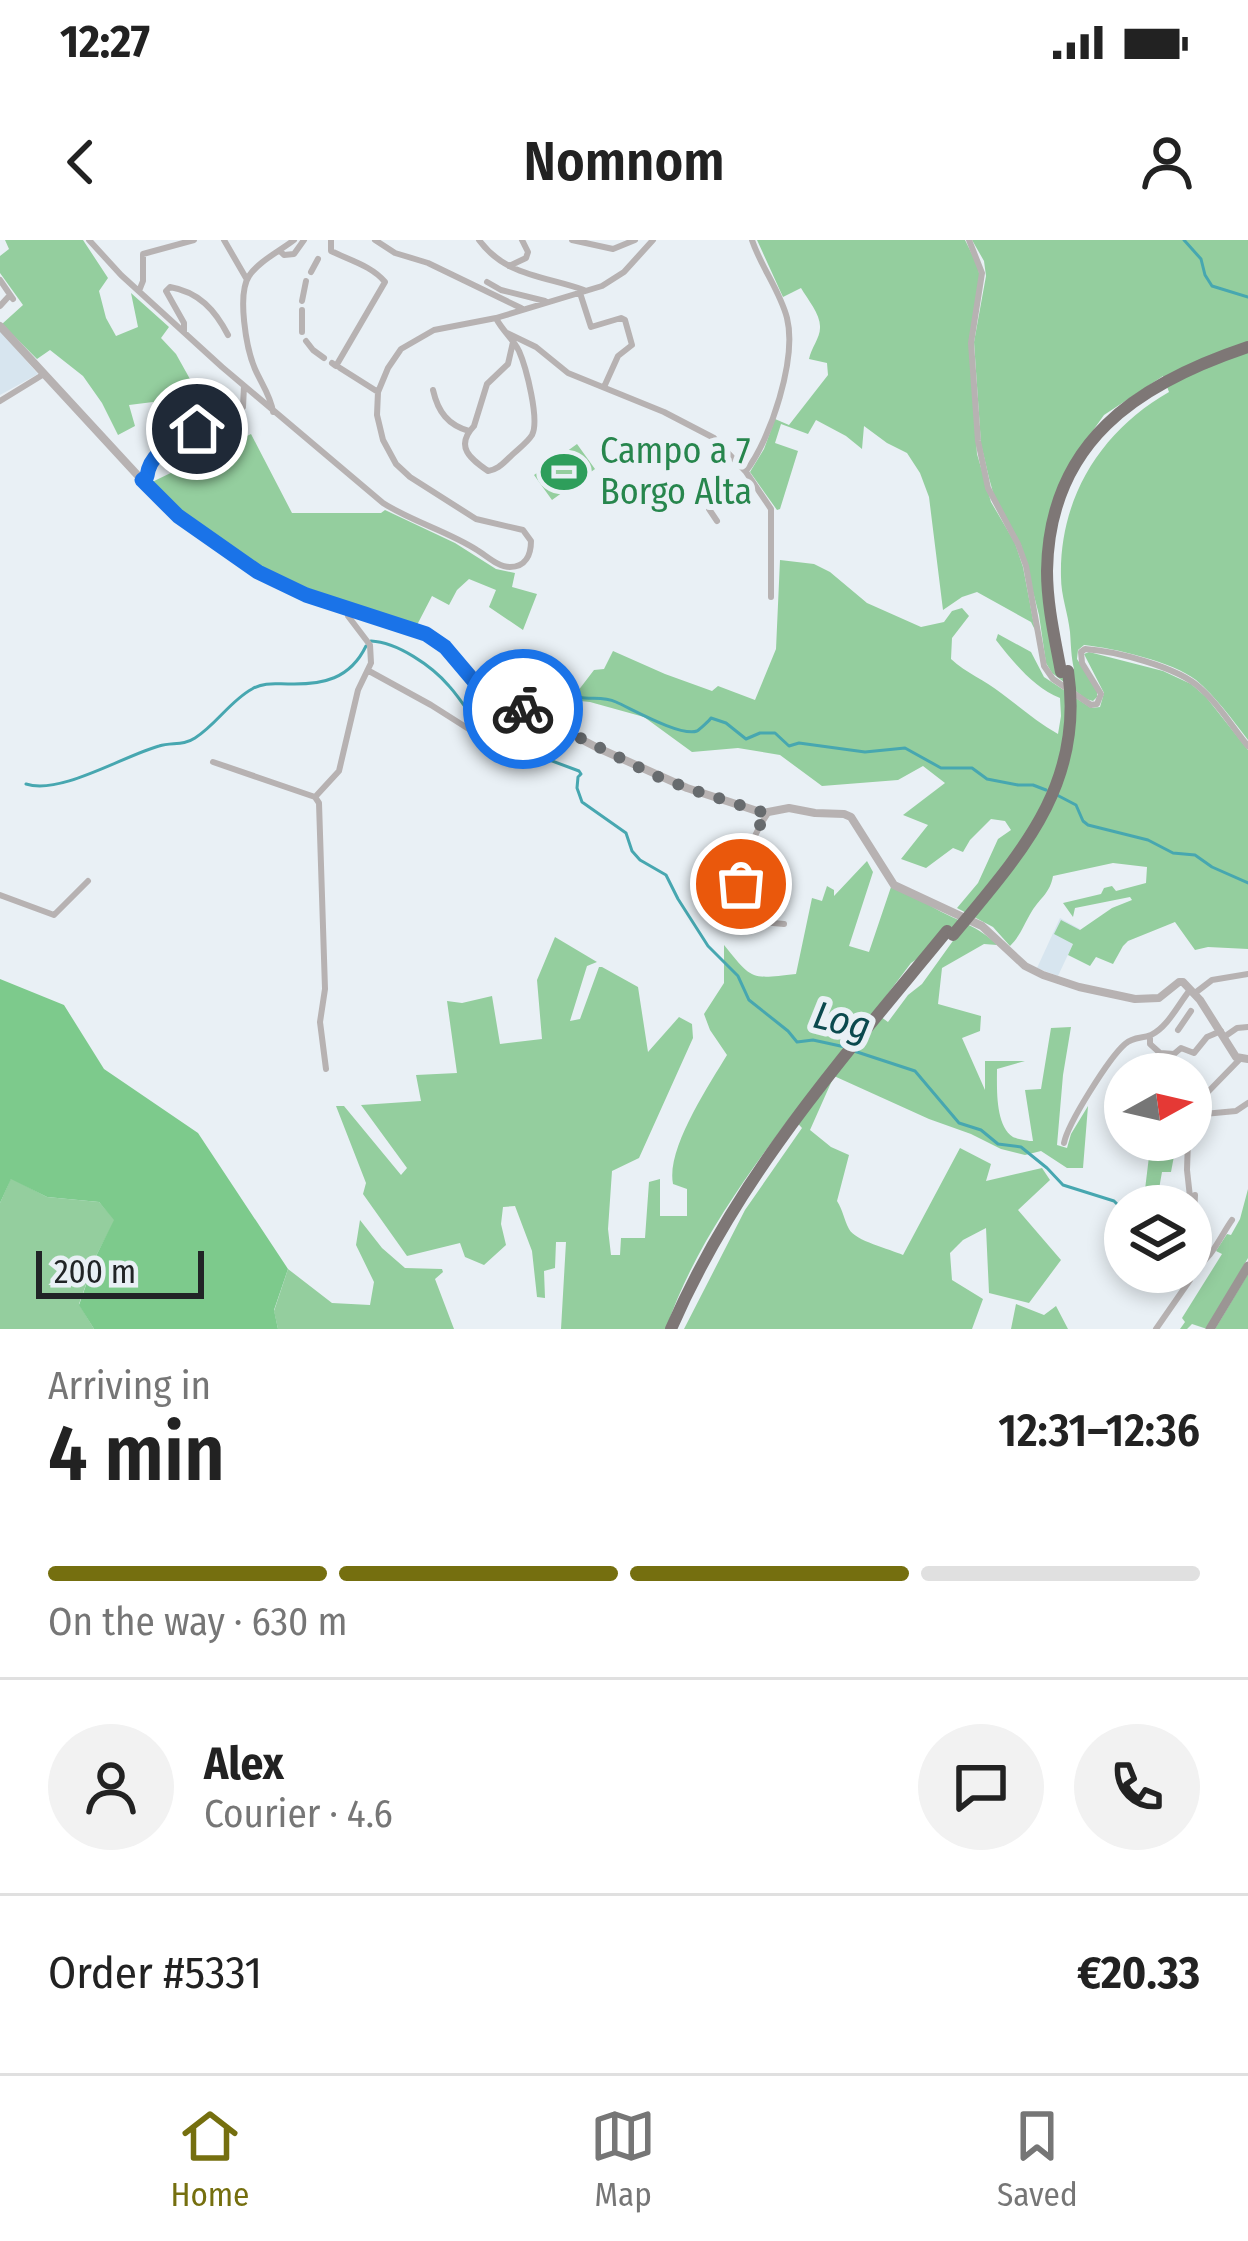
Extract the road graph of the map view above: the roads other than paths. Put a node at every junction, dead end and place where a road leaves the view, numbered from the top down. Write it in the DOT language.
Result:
graph roads {
  1 [pos="89,240"];
  2 [pos="194,240"];
  3 [pos="224,240"];
  4 [pos="294,240"];
  5 [pos="304,240"];
  6 [pos="375,240"];
  7 [pos="478,240"];
  8 [pos="522,240"];
  9 [pos="572,240"];
  10 [pos="653,240"];
  11 [pos="752,240"];
  12 [pos="969,240"];
  13 [pos="628,242"];
  14 [pos="325,249"];
  15 [pos="280,251"];
  16 [pos="509,267"];
  17 [pos="311,272"];
  18 [pos="246,279"];
  19 [pos="0,280"];
  20 [pos="306,281"];
  21 [pos="487,282"];
  22 [pos="139,291"];
  23 [pos="584,292"];
  24 [pos="549,302"];
  25 [pos="0,306"];
  26 [pos="524,310"];
  27 [pos="496,318"];
  28 [pos="0,326"];
  29 [pos="184,332"];
  30 [pos="302,332"];
  31 [pos="507,333"];
  32 [pos="228,335"];
  33 [pos="306,341"];
  34 [pos="513,342"];
  35 [pos="1248,351"];
  36 [pos="324,358"];
  37 [pos="44,374"];
  38 [pos="244,386"];
  39 [pos="604,387"];
  40 [pos="433,390"];
  41 [pos="379,392"];
  42 [pos="0,400"];
  43 [pos="274,413"];
  44 [pos="469,431"];
  45 [pos="746,472"];
  46 [pos="142,480"];
  47 [pos="716,488"];
  48 [pos="717,521"];
  49 [pos="770,597"];
  50 [pos="347,607"];
  51 [pos="370,671"];
  52 [pos="528,712"];
  53 [pos="1248,746"];
  54 [pos="213,762"];
  55 [pos="315,797"];
  56 [pos="768,814"];
  57 [pos="88,881"];
  58 [pos="0,895"];
  59 [pos="784,924"];
  60 [pos="1248,974"];
  61 [pos="1192,991"];
  62 [pos="1191,1011"];
  63 [pos="1170,1016"];
  64 [pos="1248,1027"];
  65 [pos="1222,1034"];
  66 [pos="1150,1036"];
  67 [pos="1244,1059"];
  68 [pos="326,1069"];
  69 [pos="1212,1089"];
  70 [pos="1248,1103"];
  71 [pos="1212,1113"];
  72 [pos="1064,1143"];
  73 [pos="1232,1220"];
  74 [pos="1212,1250"];
  75 [pos="1248,1266"];
  76 [pos="1183,1293"];
  77 [pos="674,1329"];
  78 [pos="1156,1329"];
  79 [pos="1210,1329"];
  1 -- 22 [label="street"];
  2 -- 22 [label="street"];
  3 -- 18 [label="street"];
  4 -- 15 [label="street"];
  5 -- 15 [label="street"];
  6 -- 26 [label="street"];
  7 -- 16 [label="street"];
  8 -- 16 [label="street"];
  9 -- 13 [label="street"];
  10 -- 23 [label="street"];
  11 -- 45 [label="street"];
  12 -- 53 [label="street"];
  14 -- 17 [label="street"];
  14 -- 41 [label="street"];
  15 -- 18 [label="street"];
  16 -- 23 [label="street"];
  18 -- 43 [label="street"];
  19 -- 25 [label="street"];
  20 -- 30 [label="street"];
  21 -- 24 [label="street"];
  22 -- 29 [label="street"];
  23 -- 24 [label="street"];
  23 -- 39 [label="street"];
  24 -- 26 [label="street"];
  26 -- 27 [label="street"];
  27 -- 31 [label="street"];
  27 -- 41 [label="street"];
  28 -- 37 [label="street"];
  29 -- 32 [label="street"];
  29 -- 38 [label="street"];
  31 -- 34 [label="street"];
  31 -- 39 [label="street"];
  33 -- 36 [label="street"];
  34 -- 44 [label="street"];
  34 -- 44 [label="street"];
  35 -- 77 [label="highway, bridge"];
  37 -- 42 [label="street"];
  37 -- 46 [label="street"];
  38 -- 43 [label="street"];
  38 -- 46 [label="street"];
  39 -- 45 [label="street"];
  40 -- 44 [label="street"];
  41 -- 43 [label="street"];
  45 -- 49 [label="street"];
  46 -- 50 [label="street"];
  47 -- 48 [label="street"];
  50 -- 51 [label="street"];
  50 -- 52 [label="street"];
  51 -- 52 [label="street"];
  51 -- 55 [label="street"];
  52 -- 56 [label="street"];
  54 -- 55 [label="street"];
  55 -- 68 [label="street"];
  56 -- 59 [label="street"];
  56 -- 61 [label="street"];
  57 -- 58 [label="street"];
  60 -- 61 [label="street"];
  61 -- 63 [label="street"];
  61 -- 65 [label="street"];
  62 -- 63 [label="street"];
  63 -- 66 [label="street"];
  64 -- 65 [label="street"];
  65 -- 66 [label="street"];
  65 -- 67 [label="street"];
  66 -- 72 [label="street"];
  67 -- 69 [label="street"];
  70 -- 71 [label="street"];
  73 -- 74 [label="street"];
  75 -- 79 [label="main road"];
  76 -- 78 [label="street"];
}
